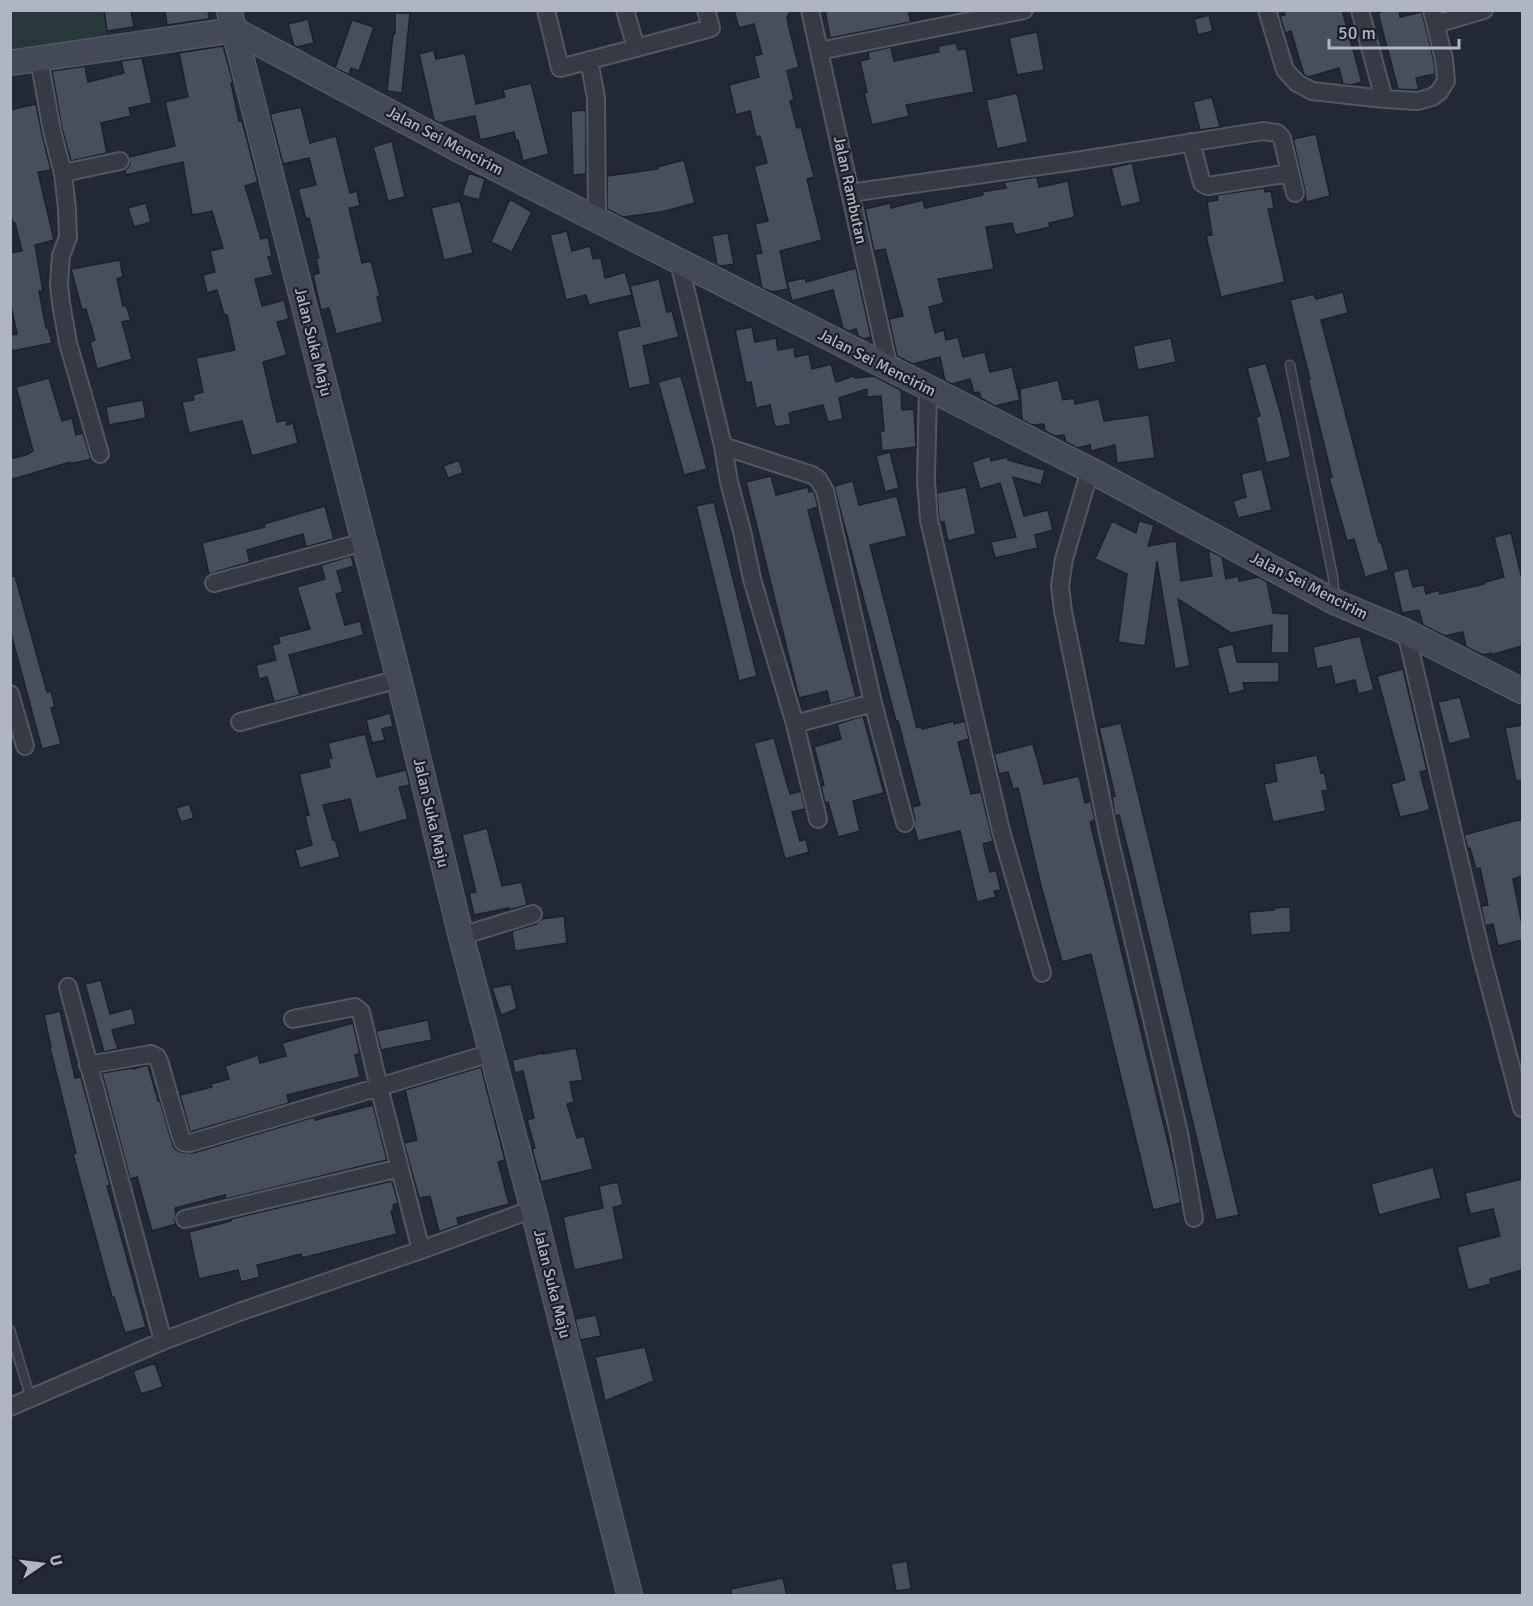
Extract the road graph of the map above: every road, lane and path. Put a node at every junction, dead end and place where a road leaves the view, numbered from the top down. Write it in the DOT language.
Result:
graph roads {
  1 [pos="546,10"];
  2 [pos="625,10"];
  3 [pos="706,10"];
  4 [pos="810,10"];
  5 [pos="1024,10"];
  6 [pos="1267,10"];
  7 [pos="1360,10"];
  8 [pos="1484,10"];
  9 [pos="1434,17"];
  10 [pos="232,20"];
  11 [pos="636,48"];
  12 [pos="819,51"];
  13 [pos="39,59"];
  14 [pos="589,60"];
  15 [pos="10,63"];
  16 [pos="1384,99"];
  17 [pos="1191,142"];
  18 [pos="120,161"];
  19 [pos="63,173"];
  20 [pos="1290,173"];
  21 [pos="850,193"];
  22 [pos="1295,193"];
  23 [pos="597,220"];
  24 [pos="679,262"];
  25 [pos="1290,365"];
  26 [pos="889,369"];
  27 [pos="928,388"];
  28 [pos="723,446"];
  29 [pos="100,454"];
  30 [pos="1090,471"];
  31 [pos="364,542"];
  32 [pos="214,583"];
  33 [pos="1335,602"];
  34 [pos="1406,632"];
  35 [pos="399,679"];
  36 [pos="1522,691"];
  37 [pos="10,694"];
  38 [pos="873,702"];
  39 [pos="240,722"];
  40 [pos="795,724"];
  41 [pos="25,746"];
  42 [pos="818,819"];
  43 [pos="905,823"];
  44 [pos="533,914"];
  45 [pos="460,936"];
  46 [pos="1042,973"];
  47 [pos="68,987"];
  48 [pos="293,1019"];
  49 [pos="491,1053"];
  50 [pos="88,1065"];
  51 [pos="379,1087"];
  52 [pos="1522,1108"];
  53 [pos="400,1168"];
  54 [pos="533,1209"];
  55 [pos="1194,1218"];
  56 [pos="185,1219"];
  57 [pos="421,1250"];
  58 [pos="10,1330"];
  59 [pos="163,1341"];
  60 [pos="31,1400"];
  61 [pos="10,1407"];
  62 [pos="630,1596"];
  1 -- 14 [label="street"];
  2 -- 11 [label="street"];
  3 -- 11 [label="street"];
  4 -- 12 [label="street, Jalan Rambutan"];
  5 -- 12 [label="street"];
  6 -- 16 [label="street"];
  7 -- 16 [label="street"];
  8 -- 9 [label="street"];
  9 -- 16 [label="street"];
  10 -- 13 [label="street"];
  10 -- 23 [label="street, Jalan Sei Mencirim"];
  10 -- 31 [label="street, Jalan Suka Maju"];
  11 -- 14 [label="street"];
  12 -- 21 [label="street, Jalan Rambutan"];
  13 -- 15 [label="street"];
  13 -- 19 [label="street"];
  14 -- 23 [label="street"];
  17 -- 20 [label="street"];
  17 -- 20 [label="street"];
  17 -- 21 [label="street"];
  18 -- 19 [label="street"];
  19 -- 29 [label="street"];
  20 -- 22 [label="street"];
  21 -- 26 [label="street, Jalan Rambutan"];
  23 -- 24 [label="street, Jalan Sei Mencirim"];
  24 -- 26 [label="street, Jalan Sei Mencirim"];
  24 -- 28 [label="street"];
  25 -- 33 [label="lane"];
  26 -- 27 [label="street, Jalan Sei Mencirim"];
  27 -- 30 [label="street, Jalan Sei Mencirim"];
  27 -- 46 [label="street"];
  28 -- 38 [label="street"];
  28 -- 40 [label="street"];
  30 -- 33 [label="street, Jalan Sei Mencirim"];
  30 -- 55 [label="street"];
  31 -- 32 [label="street"];
  31 -- 35 [label="street, Jalan Suka Maju"];
  33 -- 34 [label="street, Jalan Sei Mencirim"];
  34 -- 36 [label="street, Jalan Sei Mencirim"];
  34 -- 52 [label="street"];
  35 -- 39 [label="street"];
  35 -- 45 [label="street, Jalan Suka Maju"];
  37 -- 41 [label="street"];
  38 -- 40 [label="street"];
  38 -- 43 [label="street"];
  40 -- 42 [label="street"];
  44 -- 45 [label="street"];
  45 -- 49 [label="street, Jalan Suka Maju"];
  47 -- 50 [label="street"];
  48 -- 51 [label="street"];
  49 -- 51 [label="street"];
  49 -- 54 [label="street, Jalan Suka Maju"];
  50 -- 51 [label="street"];
  50 -- 59 [label="street"];
  51 -- 53 [label="street"];
  53 -- 56 [label="street"];
  53 -- 57 [label="street"];
  54 -- 57 [label="street"];
  54 -- 62 [label="street, Jalan Suka Maju"];
  57 -- 59 [label="street"];
  58 -- 60 [label="lane"];
  59 -- 60 [label="street"];
  60 -- 61 [label="street"];
}
